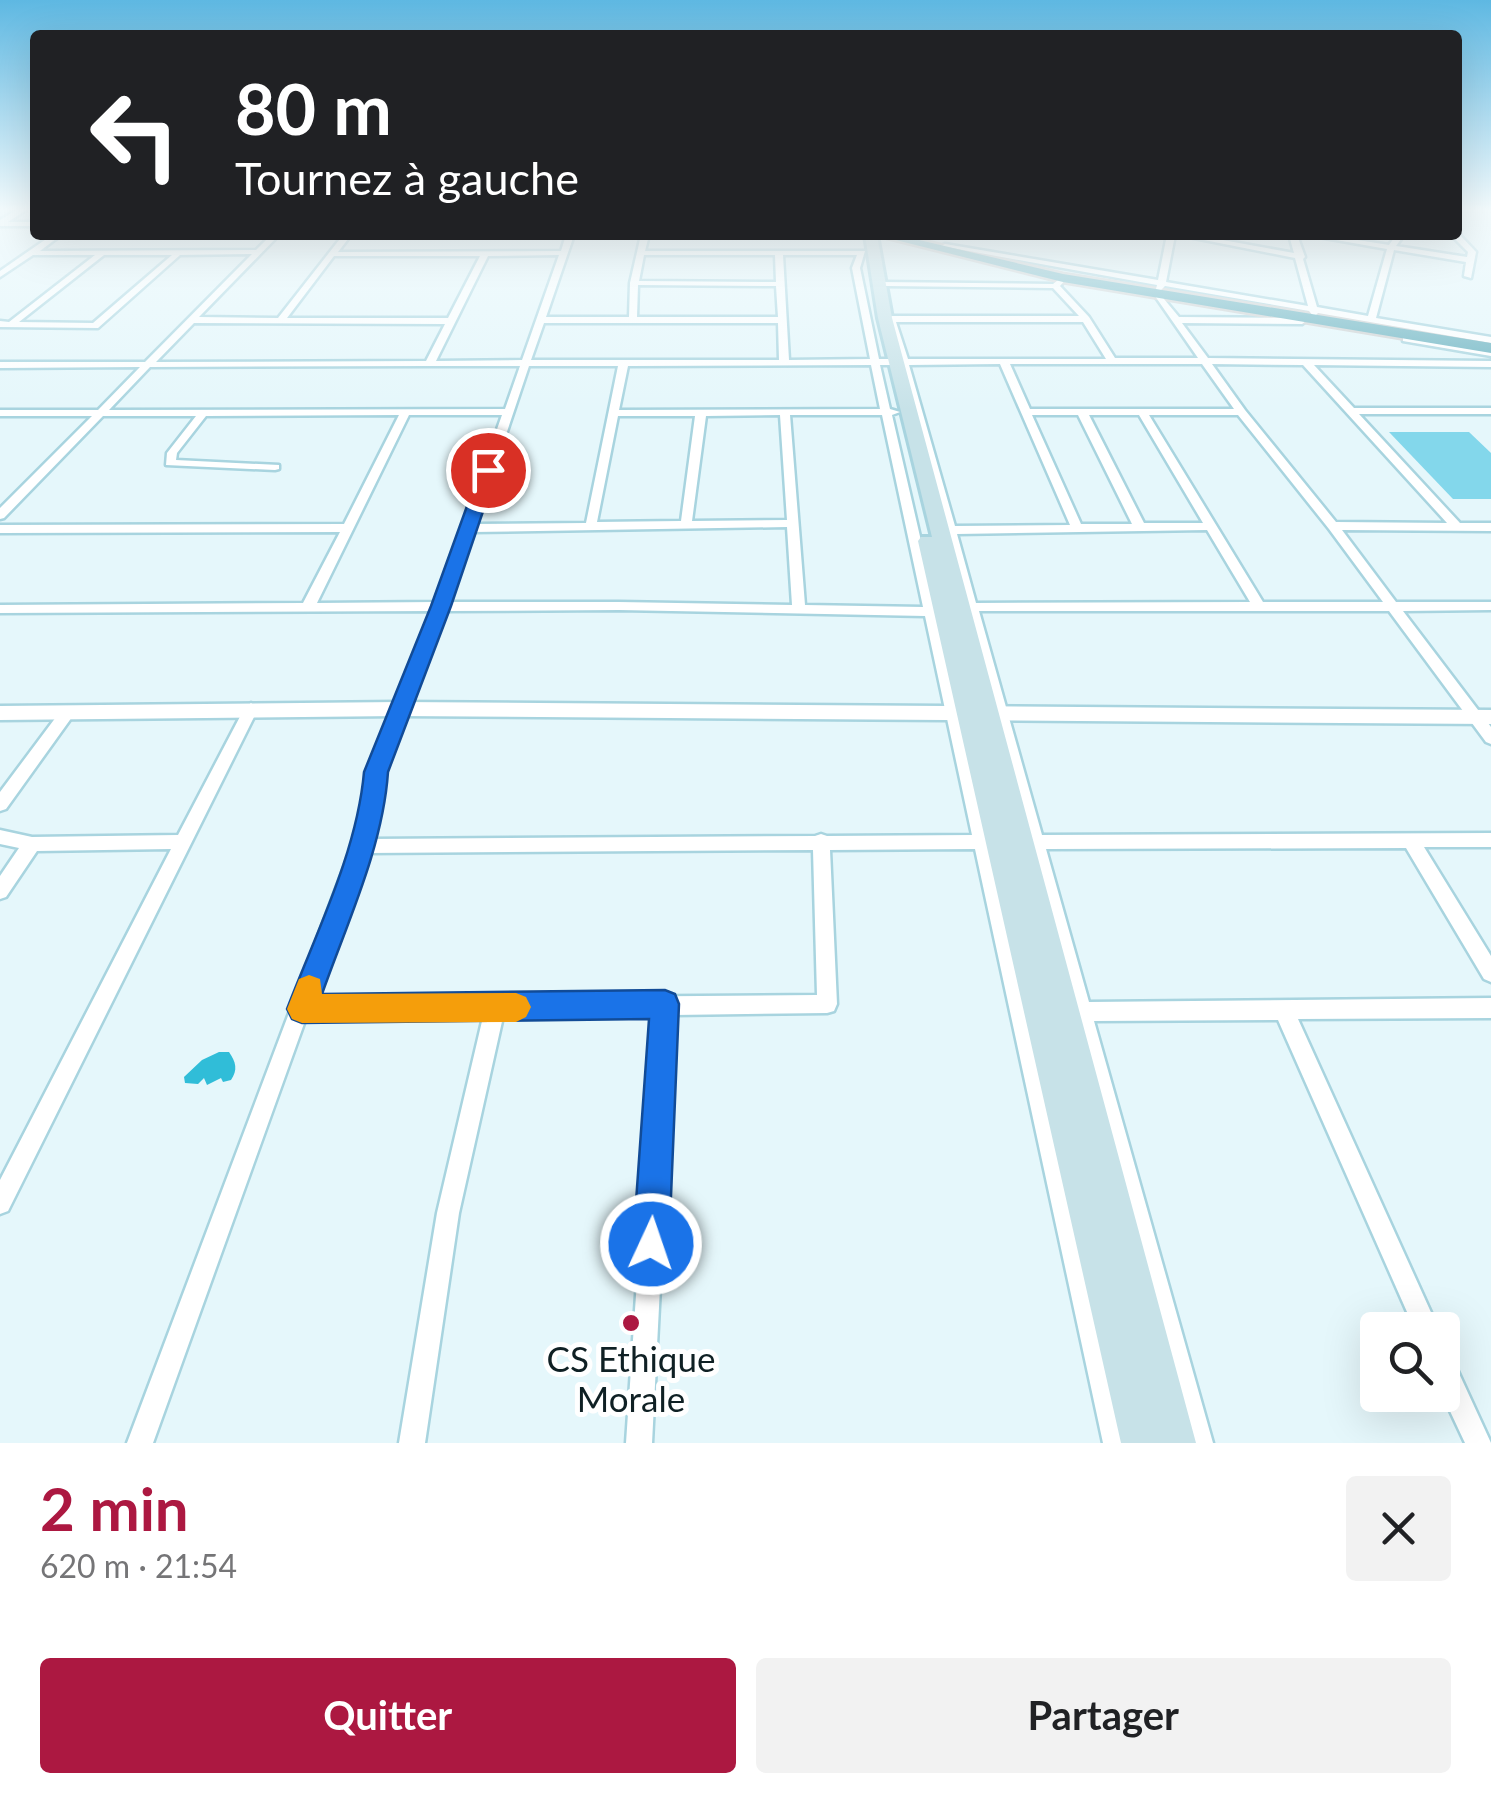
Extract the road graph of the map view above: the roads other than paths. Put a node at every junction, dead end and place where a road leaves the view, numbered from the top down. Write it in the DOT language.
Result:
graph roads {
  1 [pos="72,275"];
  2 [pos="153,275"];
  3 [pos="237,275"];
  4 [pos="316,275"];
  5 [pos="474,275"];
  6 [pos="556,275"];
  7 [pos="636,275"];
  8 [pos="778,275"];
  9 [pos="875,275"];
  10 [pos="881,275"];
  11 [pos="1027,275"];
  12 [pos="1090,275"];
  13 [pos="1162,275"];
  14 [pos="1304,275"];
  15 [pos="1383,275"];
  16 [pos="1059,282"];
  17 [pos="634,283"];
  18 [pos="778,284"];
  19 [pos="884,284"];
  20 [pos="1159,291"];
  21 [pos="1310,315"];
  22 [pos="1086,319"];
  23 [pos="194,320"];
  24 [pos="281,320"];
  25 [pos="452,320"];
  26 [pos="542,320"];
  27 [pos="633,320"];
  28 [pos="781,320"];
  29 [pos="892,320"];
  30 [pos="1174,320"];
  31 [pos="1371,320"];
  32 [pos="6,324"];
  33 [pos="1491,346"];
  34 [pos="1203,361"];
  35 [pos="1004,362"];
  36 [pos="1113,362"];
  37 [pos="1306,362"];
  38 [pos="784,363"];
  39 [pos="890,363"];
  40 [pos="1491,364"];
  41 [pos="0,366"];
  42 [pos="148,366"];
  43 [pos="429,366"];
  44 [pos="524,366"];
  45 [pos="623,366"];
  46 [pos="1352,411"];
  47 [pos="1474,411"];
  48 [pos="1491,411"];
  49 [pos="204,412"];
  50 [pos="406,412"];
  51 [pos="509,412"];
  52 [pos="700,412"];
  53 [pos="891,412"];
  54 [pos="1027,412"];
  55 [pos="1082,412"];
  56 [pos="1142,412"];
  57 [pos="1241,412"];
  58 [pos="0,413"];
  59 [pos="101,413"];
  60 [pos="612,413"];
  61 [pos="784,413"];
  62 [pos="1491,426"];
  63 [pos="275,467"];
  64 [pos="0,515"];
  65 [pos="794,523"];
  66 [pos="591,525"];
  67 [pos="686,525"];
  68 [pos="1211,526"];
  69 [pos="1334,526"];
  70 [pos="1456,526"];
  71 [pos="1491,526"];
  72 [pos="1140,527"];
  73 [pos="346,528"];
  74 [pos="468,528"];
  75 [pos="1077,528"];
  76 [pos="0,529"];
  77 [pos="950,530"];
  78 [pos="441,606"];
  79 [pos="1260,606"];
  80 [pos="1392,606"];
  81 [pos="1491,606"];
  82 [pos="308,607"];
  83 [pos="972,607"];
  84 [pos="0,608"];
  85 [pos="799,609"];
  86 [pos="931,612"];
  87 [pos="251,709"];
  88 [pos="400,709"];
  89 [pos="68,713"];
  90 [pos="1,714"];
  91 [pos="978,714"];
  92 [pos="1482,717"];
  93 [pos="1491,738"];
  94 [pos="0,804"];
  95 [pos="0,836"];
  96 [pos="1410,838"];
  97 [pos="1491,840"];
  98 [pos="821,841"];
  99 [pos="182,842"];
  100 [pos="983,842"];
  101 [pos="1029,842"];
  102 [pos="32,844"];
  103 [pos="360,846"];
  104 [pos="0,891"];
  105 [pos="1491,974"];
  106 [pos="665,1004"];
  107 [pos="496,1008"];
  108 [pos="1491,1008"];
  109 [pos="302,1009"];
  110 [pos="1284,1011"];
  111 [pos="1072,1012"];
  112 [pos="0,1203"];
  113 [pos="1419,1312"];
  114 [pos="1460,1404"];
  115 [pos="140,1443"];
  116 [pos="412,1443"];
  117 [pos="640,1443"];
  118 [pos="1116,1443"];
  119 [pos="1141,1443"];
  120 [pos="1176,1443"];
  121 [pos="1200,1443"];
  122 [pos="1478,1443"];
  1 -- 32 [label="street"];
  2 -- 32 [label="street"];
  3 -- 23 [label="street"];
  4 -- 24 [label="street"];
  5 -- 25 [label="street"];
  6 -- 26 [label="street"];
  7 -- 17 [label="street"];
  8 -- 18 [label="street"];
  9 -- 39 [label="main road"];
  10 -- 19 [label="street"];
  11 -- 16 [label="highway"];
  12 -- 20 [label="highway"];
  13 -- 20 [label="street"];
  14 -- 21 [label="street"];
  15 -- 31 [label="street"];
  16 -- 19 [label="street"];
  16 -- 20 [label="highway"];
  16 -- 22 [label="street"];
  17 -- 18 [label="street"];
  17 -- 27 [label="street"];
  18 -- 28 [label="street"];
  19 -- 29 [label="street"];
  20 -- 21 [label="highway"];
  20 -- 30 [label="street"];
  20 -- 33 [label="highway"];
  21 -- 30 [label="street"];
  21 -- 31 [label="street"];
  21 -- 33 [label="highway"];
  22 -- 29 [label="street"];
  22 -- 36 [label="street"];
  23 -- 24 [label="street"];
  23 -- 42 [label="street"];
  24 -- 25 [label="street"];
  25 -- 43 [label="street"];
  26 -- 27 [label="street"];
  26 -- 44 [label="street"];
  27 -- 28 [label="street"];
  28 -- 38 [label="street"];
  29 -- 39 [label="street"];
  30 -- 34 [label="street"];
  31 -- 33 [label="street"];
  34 -- 36 [label="street"];
  34 -- 37 [label="street"];
  34 -- 57 [label="street"];
  35 -- 36 [label="street"];
  35 -- 39 [label="street"];
  35 -- 54 [label="street"];
  37 -- 40 [label="street"];
  37 -- 46 [label="street"];
  38 -- 39 [label="street"];
  38 -- 45 [label="street"];
  39 -- 53 [label="main road"];
  39 -- 77 [label="street"];
  39 -- 91 [label="main road"];
  41 -- 42 [label="street"];
  42 -- 43 [label="street"];
  42 -- 59 [label="street"];
  43 -- 44 [label="street"];
  44 -- 45 [label="street"];
  44 -- 51 [label="street"];
  45 -- 60 [label="street"];
  46 -- 47 [label="street"];
  46 -- 70 [label="street"];
  47 -- 48 [label="street"];
  47 -- 62 [label="street"];
  49 -- 50 [label="street"];
  49 -- 59 [label="street"];
  49 -- 63 [label="street"];
  50 -- 51 [label="street"];
  50 -- 73 [label="street"];
  51 -- 74 [label="street"];
  52 -- 60 [label="street"];
  52 -- 61 [label="street"];
  52 -- 67 [label="street"];
  53 -- 61 [label="street"];
  53 -- 86 [label="street"];
  53 -- 91 [label="main road"];
  54 -- 55 [label="street"];
  54 -- 75 [label="street"];
  55 -- 56 [label="street"];
  55 -- 72 [label="street"];
  56 -- 57 [label="street"];
  56 -- 68 [label="street"];
  57 -- 69 [label="street"];
  58 -- 59 [label="street"];
  59 -- 64 [label="street"];
  60 -- 66 [label="street"];
  61 -- 65 [label="street"];
  65 -- 67 [label="street"];
  65 -- 85 [label="street"];
  66 -- 67 [label="street"];
  66 -- 74 [label="street"];
  68 -- 72 [label="street"];
  68 -- 79 [label="street"];
  69 -- 70 [label="street"];
  69 -- 80 [label="street"];
  70 -- 71 [label="street"];
  72 -- 75 [label="street"];
  73 -- 76 [label="street"];
  73 -- 82 [label="street"];
  74 -- 78 [label="street"];
  75 -- 77 [label="street"];
  77 -- 83 [label="street"];
  78 -- 82 [label="street"];
  78 -- 85 [label="street"];
  78 -- 88 [label="street"];
  79 -- 80 [label="street"];
  79 -- 83 [label="street"];
  80 -- 81 [label="street"];
  80 -- 92 [label="street"];
  82 -- 84 [label="street"];
  83 -- 91 [label="street"];
  85 -- 86 [label="street"];
  86 -- 91 [label="street"];
  87 -- 88 [label="street"];
  87 -- 89 [label="street"];
  87 -- 99 [label="street"];
  88 -- 91 [label="street"];
  88 -- 103 [label="street"];
  89 -- 90 [label="street"];
  89 -- 94 [label="street"];
  91 -- 92 [label="street"];
  91 -- 100 [label="street"];
  91 -- 101 [label="main road"];
  91 -- 119 [label="main road"];
  92 -- 93 [label="street"];
  95 -- 102 [label="street"];
  96 -- 97 [label="street"];
  96 -- 101 [label="street"];
  96 -- 105 [label="street"];
  98 -- 100 [label="street"];
  98 -- 103 [label="street"];
  98 -- 106 [label="street"];
  99 -- 102 [label="street"];
  99 -- 112 [label="street"];
  100 -- 118 [label="street"];
  101 -- 111 [label="main road"];
  102 -- 104 [label="street"];
  103 -- 109 [label="street"];
  106 -- 107 [label="street"];
  106 -- 117 [label="street"];
  107 -- 109 [label="street"];
  107 -- 116 [label="street"];
  108 -- 110 [label="street"];
  109 -- 115 [label="street"];
  110 -- 111 [label="street"];
  110 -- 113 [label="street"];
  111 -- 120 [label="main road"];
  111 -- 121 [label="street"];
  114 -- 122 [label="street"];
}
